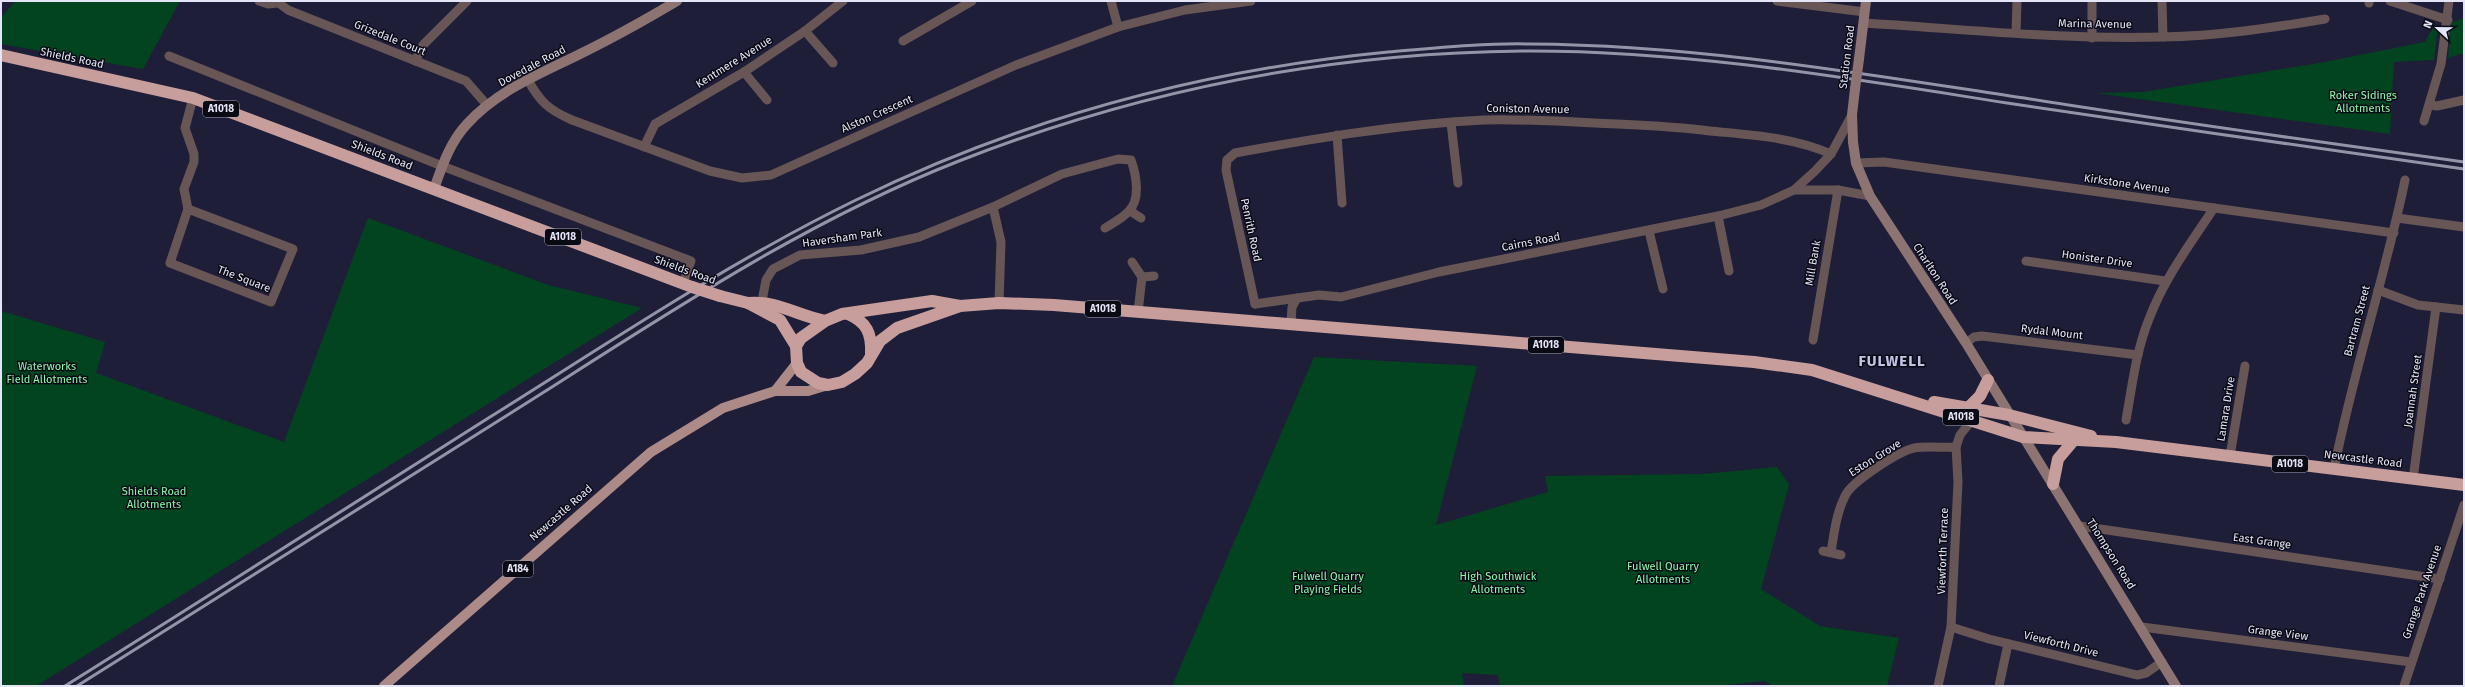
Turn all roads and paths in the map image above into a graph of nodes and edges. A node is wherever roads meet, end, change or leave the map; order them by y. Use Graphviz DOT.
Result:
graph roads {
  1 [pos="259,1"];
  2 [pos="467,1"];
  3 [pos="677,1"];
  4 [pos="843,1"];
  5 [pos="972,1"];
  6 [pos="1111,1"];
  7 [pos="1251,1"];
  8 [pos="1777,1"];
  9 [pos="1866,1"];
  10 [pos="2017,1"];
  11 [pos="2092,1"];
  12 [pos="2162,1"];
  13 [pos="2390,1"];
  14 [pos="2449,1"];
  15 [pos="277,2"];
  16 [pos="1184,6"];
  17 [pos="1864,18"];
  18 [pos="2325,19"];
  19 [pos="2448,20"];
  20 [pos="1118,27"];
  21 [pos="805,30"];
  22 [pos="2016,33"];
  23 [pos="2163,37"];
  24 [pos="2092,38"];
  25 [pos="903,41"];
  26 [pos="1,55"];
  27 [pos="170,56"];
  28 [pos="415,61"];
  29 [pos="833,63"];
  30 [pos="744,72"];
  31 [pos="528,80"];
  32 [pos="193,98"];
  33 [pos="767,100"];
  34 [pos="2464,100"];
  35 [pos="487,105"];
  36 [pos="2430,106"];
  37 [pos="1852,115"];
  38 [pos="2424,121"];
  39 [pos="1451,123"];
  40 [pos="1337,135"];
  41 [pos="644,147"];
  42 [pos="1831,154"];
  43 [pos="1227,160"];
  44 [pos="1856,163"];
  45 [pos="442,166"];
  46 [pos="2405,180"];
  47 [pos="1458,183"];
  48 [pos="434,189"];
  49 [pos="1794,190"];
  50 [pos="1838,190"];
  51 [pos="1870,196"];
  52 [pos="1342,203"];
  53 [pos="994,207"];
  54 [pos="2214,208"];
  55 [pos="188,209"];
  56 [pos="1130,211"];
  57 [pos="1718,216"];
  58 [pos="1140,218"];
  59 [pos="2397,218"];
  60 [pos="2464,227"];
  61 [pos="1105,228"];
  62 [pos="1649,231"];
  63 [pos="2394,233"];
  64 [pos="2026,261"];
  65 [pos="1132,262"];
  66 [pos="1729,271"];
  67 [pos="1154,276"];
  68 [pos="1142,277"];
  69 [pos="2166,281"];
  70 [pos="688,285"];
  71 [pos="1663,289"];
  72 [pos="2378,290"];
  73 [pos="1298,298"];
  74 [pos="762,302"];
  75 [pos="999,302"];
  76 [pos="748,303"];
  77 [pos="1255,304"];
  78 [pos="960,306"];
  79 [pos="2436,307"];
  80 [pos="2464,310"];
  81 [pos="1138,312"];
  82 [pos="848,314"];
  83 [pos="825,320"];
  84 [pos="1247,321"];
  85 [pos="1291,323"];
  86 [pos="1812,340"];
  87 [pos="1966,343"];
  88 [pos="796,346"];
  89 [pos="871,354"];
  90 [pos="2138,355"];
  91 [pos="797,363"];
  92 [pos="2245,366"];
  93 [pos="1988,380"];
  94 [pos="828,385"];
  95 [pos="775,391"];
  96 [pos="1899,396"];
  97 [pos="1968,408"];
  98 [pos="2010,415"];
  99 [pos="1972,420"];
  100 [pos="2126,420"];
  101 [pos="2023,437"];
  102 [pos="2074,440"];
  103 [pos="2116,442"];
  104 [pos="1956,448"];
  105 [pos="2230,456"];
  106 [pos="2334,469"];
  107 [pos="2413,479"];
  108 [pos="2053,484"];
  109 [pos="2464,485"];
  110 [pos="2464,505"];
  111 [pos="2080,526"];
  112 [pos="1841,555"];
  113 [pos="2440,579"];
  114 [pos="1952,627"];
  115 [pos="2142,627"];
  116 [pos="2008,644"];
  117 [pos="2162,662"];
  118 [pos="2411,662"];
  119 [pos="384,686"];
  120 [pos="1938,686"];
  121 [pos="1999,686"];
  122 [pos="2176,686"];
  123 [pos="2404,686"];
  1 -- 15 [label="street"];
  2 -- 28 [label="street"];
  3 -- 31 [label="main road, Dovedale Road"];
  4 -- 21 [label="street, Kentmere Avenue"];
  5 -- 25 [label="street"];
  6 -- 20 [label="street"];
  7 -- 16 [label="street, Alston Crescent"];
  8 -- 17 [label="street"];
  9 -- 17 [label="main road, Station Road"];
  10 -- 22 [label="street"];
  11 -- 24 [label="street"];
  12 -- 23 [label="street"];
  13 -- 19 [label="street"];
  14 -- 19 [label="street"];
  15 -- 28 [label="street, Grizedale Court"];
  16 -- 20 [label="street, Alston Crescent"];
  17 -- 22 [label="street, Marina Avenue"];
  17 -- 37 [label="main road, Station Road, bridge"];
  18 -- 23 [label="street, Marina Avenue"];
  19 -- 36 [label="street"];
  20 -- 41 [label="street, Alston Crescent"];
  21 -- 29 [label="street"];
  21 -- 30 [label="street, Kentmere Avenue"];
  22 -- 24 [label="street, Marina Avenue"];
  23 -- 24 [label="street, Marina Avenue"];
  26 -- 32 [label="highway, Shields Road / A1018"];
  27 -- 45 [label="street, Shields Road"];
  28 -- 35 [label="street, Grizedale Court"];
  30 -- 33 [label="street"];
  30 -- 41 [label="street, Kentmere Avenue"];
  31 -- 35 [label="main road, Dovedale Road"];
  31 -- 41 [label="street, Alston Crescent"];
  32 -- 48 [label="highway, Shields Road / A1018"];
  32 -- 55 [label="street, The Square"];
  34 -- 36 [label="street"];
  35 -- 45 [label="main road, Dovedale Road"];
  36 -- 38 [label="street"];
  37 -- 42 [label="street, Cairns Road"];
  37 -- 44 [label="main road, Charlton Road"];
  39 -- 40 [label="street, Coniston Avenue"];
  39 -- 42 [label="street, Coniston Avenue"];
  39 -- 47 [label="street"];
  40 -- 43 [label="street, Coniston Avenue"];
  40 -- 52 [label="street"];
  42 -- 49 [label="street, Cairns Road"];
  43 -- 77 [label="street, Penrith Road"];
  44 -- 51 [label="main road, Charlton Road"];
  44 -- 54 [label="street, Kirkstone Avenue"];
  45 -- 48 [label="main road, Dovedale Road"];
  45 -- 70 [label="street, Shields Road"];
  46 -- 59 [label="street, Bartram Street"];
  48 -- 70 [label="highway, Shields Road / A1018"];
  49 -- 50 [label="street, Cairns Road"];
  49 -- 57 [label="street, Cairns Road"];
  50 -- 51 [label="street, Cairns Road"];
  50 -- 86 [label="street, Mill Bank"];
  51 -- 87 [label="main road, Charlton Road"];
  53 -- 56 [label="street, Haversham Park"];
  53 -- 74 [label="street, Haversham Park"];
  53 -- 75 [label="street"];
  54 -- 63 [label="street, Kirkstone Avenue"];
  54 -- 69 [label="street"];
  55 -- 55 [label="street, The Square"];
  56 -- 58 [label="street"];
  56 -- 61 [label="street"];
  57 -- 62 [label="street, Cairns Road"];
  57 -- 66 [label="street"];
  59 -- 60 [label="street"];
  59 -- 63 [label="street, Bartram Street"];
  62 -- 71 [label="street"];
  62 -- 73 [label="street, Cairns Road"];
  63 -- 72 [label="street, Bartram Street"];
  64 -- 69 [label="street, Honister Drive"];
  65 -- 68 [label="street"];
  67 -- 68 [label="street"];
  68 -- 81 [label="street"];
  69 -- 90 [label="street"];
  70 -- 76 [label="highway, Shields Road / A1018, bridge"];
  72 -- 79 [label="street"];
  72 -- 106 [label="street, Bartram Street"];
  73 -- 77 [label="street, Cairns Road"];
  73 -- 85 [label="street"];
  74 -- 76 [label="highway, A1018"];
  74 -- 83 [label="highway, A1018"];
  75 -- 78 [label="highway, A1018"];
  75 -- 81 [label="highway, A1018"];
  76 -- 88 [label="highway, A1018"];
  77 -- 84 [label="street"];
  78 -- 82 [label="highway, A1018"];
  78 -- 89 [label="highway, A1018"];
  79 -- 80 [label="street"];
  79 -- 107 [label="street, Joannah Street"];
  81 -- 84 [label="highway, A1018"];
  82 -- 83 [label="highway"];
  82 -- 89 [label="highway"];
  83 -- 88 [label="highway"];
  84 -- 85 [label="highway, A1018"];
  85 -- 96 [label="highway, A1018"];
  87 -- 90 [label="street, Rydal Mount"];
  87 -- 93 [label="main road, Charlton Road"];
  88 -- 91 [label="highway"];
  89 -- 94 [label="highway"];
  90 -- 100 [label="street"];
  91 -- 94 [label="highway"];
  91 -- 95 [label="main road"];
  92 -- 105 [label="street, Lamara Drive"];
  93 -- 97 [label="highway"];
  93 -- 98 [label="main road, Charlton Road"];
  94 -- 95 [label="main road, A184"];
  95 -- 119 [label="main road, Newcastle Road / A184"];
  96 -- 97 [label="highway, A1018"];
  96 -- 99 [label="highway, A1018"];
  97 -- 98 [label="highway, A1018"];
  98 -- 101 [label="main road, Charlton Road"];
  98 -- 103 [label="highway, Newcastle Road / A1018"];
  99 -- 101 [label="highway, A1018"];
  99 -- 104 [label="street, Viewforth Terrace"];
  101 -- 102 [label="highway, Newcastle Road / A1018"];
  101 -- 108 [label="main road, Thompson Road"];
  102 -- 103 [label="highway, Newcastle Road / A1018"];
  102 -- 108 [label="highway"];
  103 -- 105 [label="highway, Newcastle Road / A1018"];
  104 -- 112 [label="street, Eston Grove"];
  104 -- 114 [label="street, Viewforth Terrace"];
  105 -- 106 [label="highway, Newcastle Road / A1018"];
  106 -- 107 [label="highway, Newcastle Road / A1018"];
  107 -- 109 [label="highway, Newcastle Road / A1018"];
  108 -- 111 [label="main road, Thompson Road"];
  110 -- 113 [label="street, Grange Park Avenue"];
  111 -- 113 [label="street, East Grange"];
  111 -- 115 [label="main road, Thompson Road"];
  113 -- 118 [label="street, Grange Park Avenue"];
  114 -- 116 [label="street, Viewforth Drive"];
  114 -- 120 [label="street, Viewforth Terrace"];
  115 -- 117 [label="main road, Thompson Road"];
  115 -- 118 [label="street, Grange View"];
  116 -- 117 [label="street, Viewforth Drive"];
  116 -- 121 [label="street"];
  117 -- 122 [label="main road, Thompson Road"];
  118 -- 123 [label="street, Grange Park Avenue"];
}
